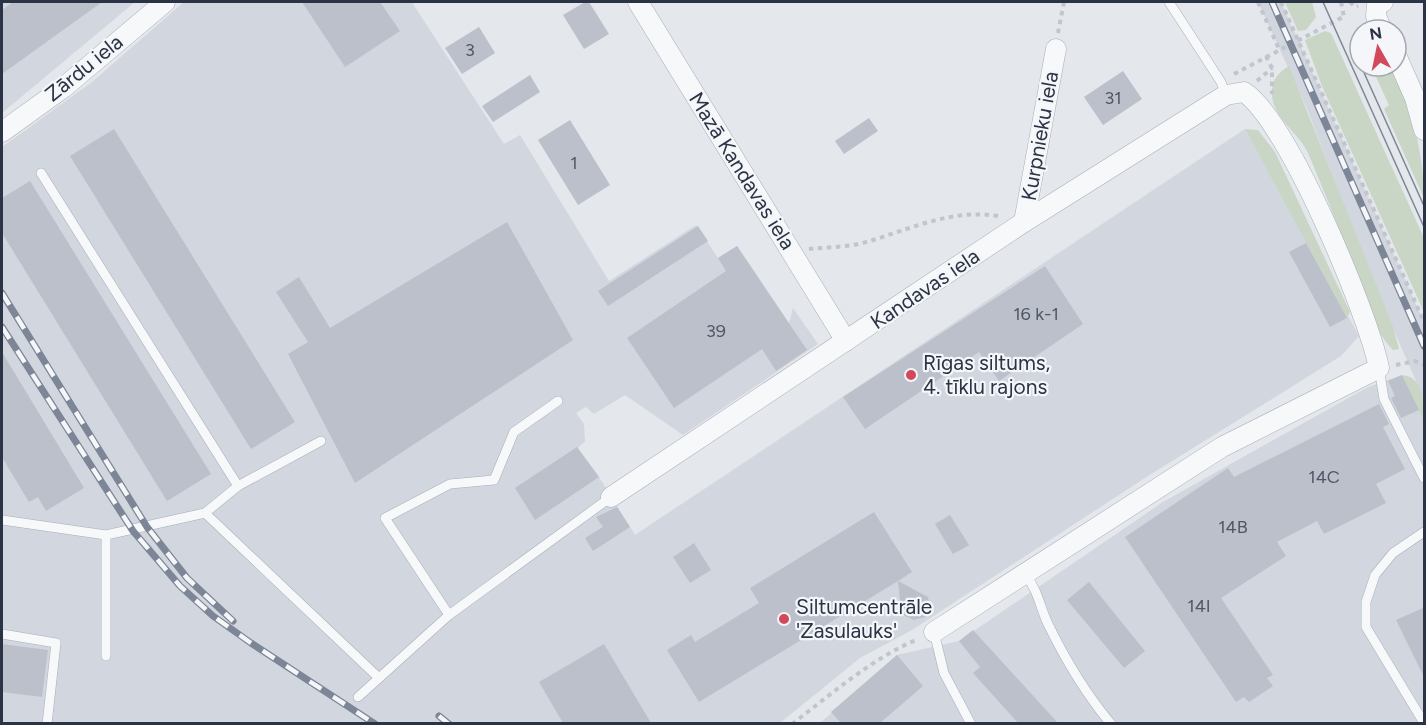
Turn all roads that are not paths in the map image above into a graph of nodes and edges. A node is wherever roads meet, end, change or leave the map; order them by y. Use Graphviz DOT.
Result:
graph roads {
  1 [pos="165,2"];
  2 [pos="638,2"];
  3 [pos="1169,2"];
  4 [pos="1380,3"];
  5 [pos="1377,18"];
  6 [pos="1056,49"];
  7 [pos="1406,78"];
  8 [pos="1235,93"];
  9 [pos="1425,130"];
  10 [pos="2,132"];
  11 [pos="41,173"];
  12 [pos="1015,220"];
  13 [pos="846,341"];
  14 [pos="1379,368"];
  15 [pos="558,401"];
  16 [pos="321,441"];
  17 [pos="1425,478"];
  18 [pos="238,486"];
  19 [pos="611,497"];
  20 [pos="205,513"];
  21 [pos="2,520"];
  22 [pos="1425,532"];
  23 [pos="106,535"];
  24 [pos="1025,574"];
  25 [pos="448,615"];
  26 [pos="934,632"];
  27 [pos="2,634"];
  28 [pos="106,656"];
  29 [pos="379,678"];
  30 [pos="358,697"];
  31 [pos="47,723"];
  32 [pos="970,723"];
  33 [pos="1111,723"];
  34 [pos="1425,723"];
  1 -- 10 [label="street, Zārdu iela"];
  2 -- 13 [label="street, Mazā Kandavas iela"];
  3 -- 8 [label="lane"];
  4 -- 5 [label="street"];
  6 -- 12 [label="street, Kurpnieku iela"];
  7 -- 9 [label="street"];
  8 -- 12 [label="street, Kandavas iela"];
  8 -- 14 [label="street"];
  11 -- 18 [label="lane"];
  12 -- 13 [label="street, Kandavas iela"];
  13 -- 19 [label="street, Kandavas iela"];
  14 -- 17 [label="lane"];
  14 -- 24 [label="street"];
  15 -- 25 [label="lane"];
  16 -- 18 [label="lane"];
  18 -- 20 [label="lane"];
  19 -- 25 [label="lane"];
  20 -- 23 [label="lane"];
  20 -- 29 [label="lane"];
  21 -- 23 [label="lane"];
  22 -- 34 [label="lane"];
  23 -- 28 [label="lane"];
  24 -- 26 [label="street"];
  24 -- 33 [label="lane"];
  25 -- 29 [label="lane"];
  26 -- 32 [label="lane"];
  27 -- 31 [label="lane"];
  29 -- 30 [label="lane"];
}
